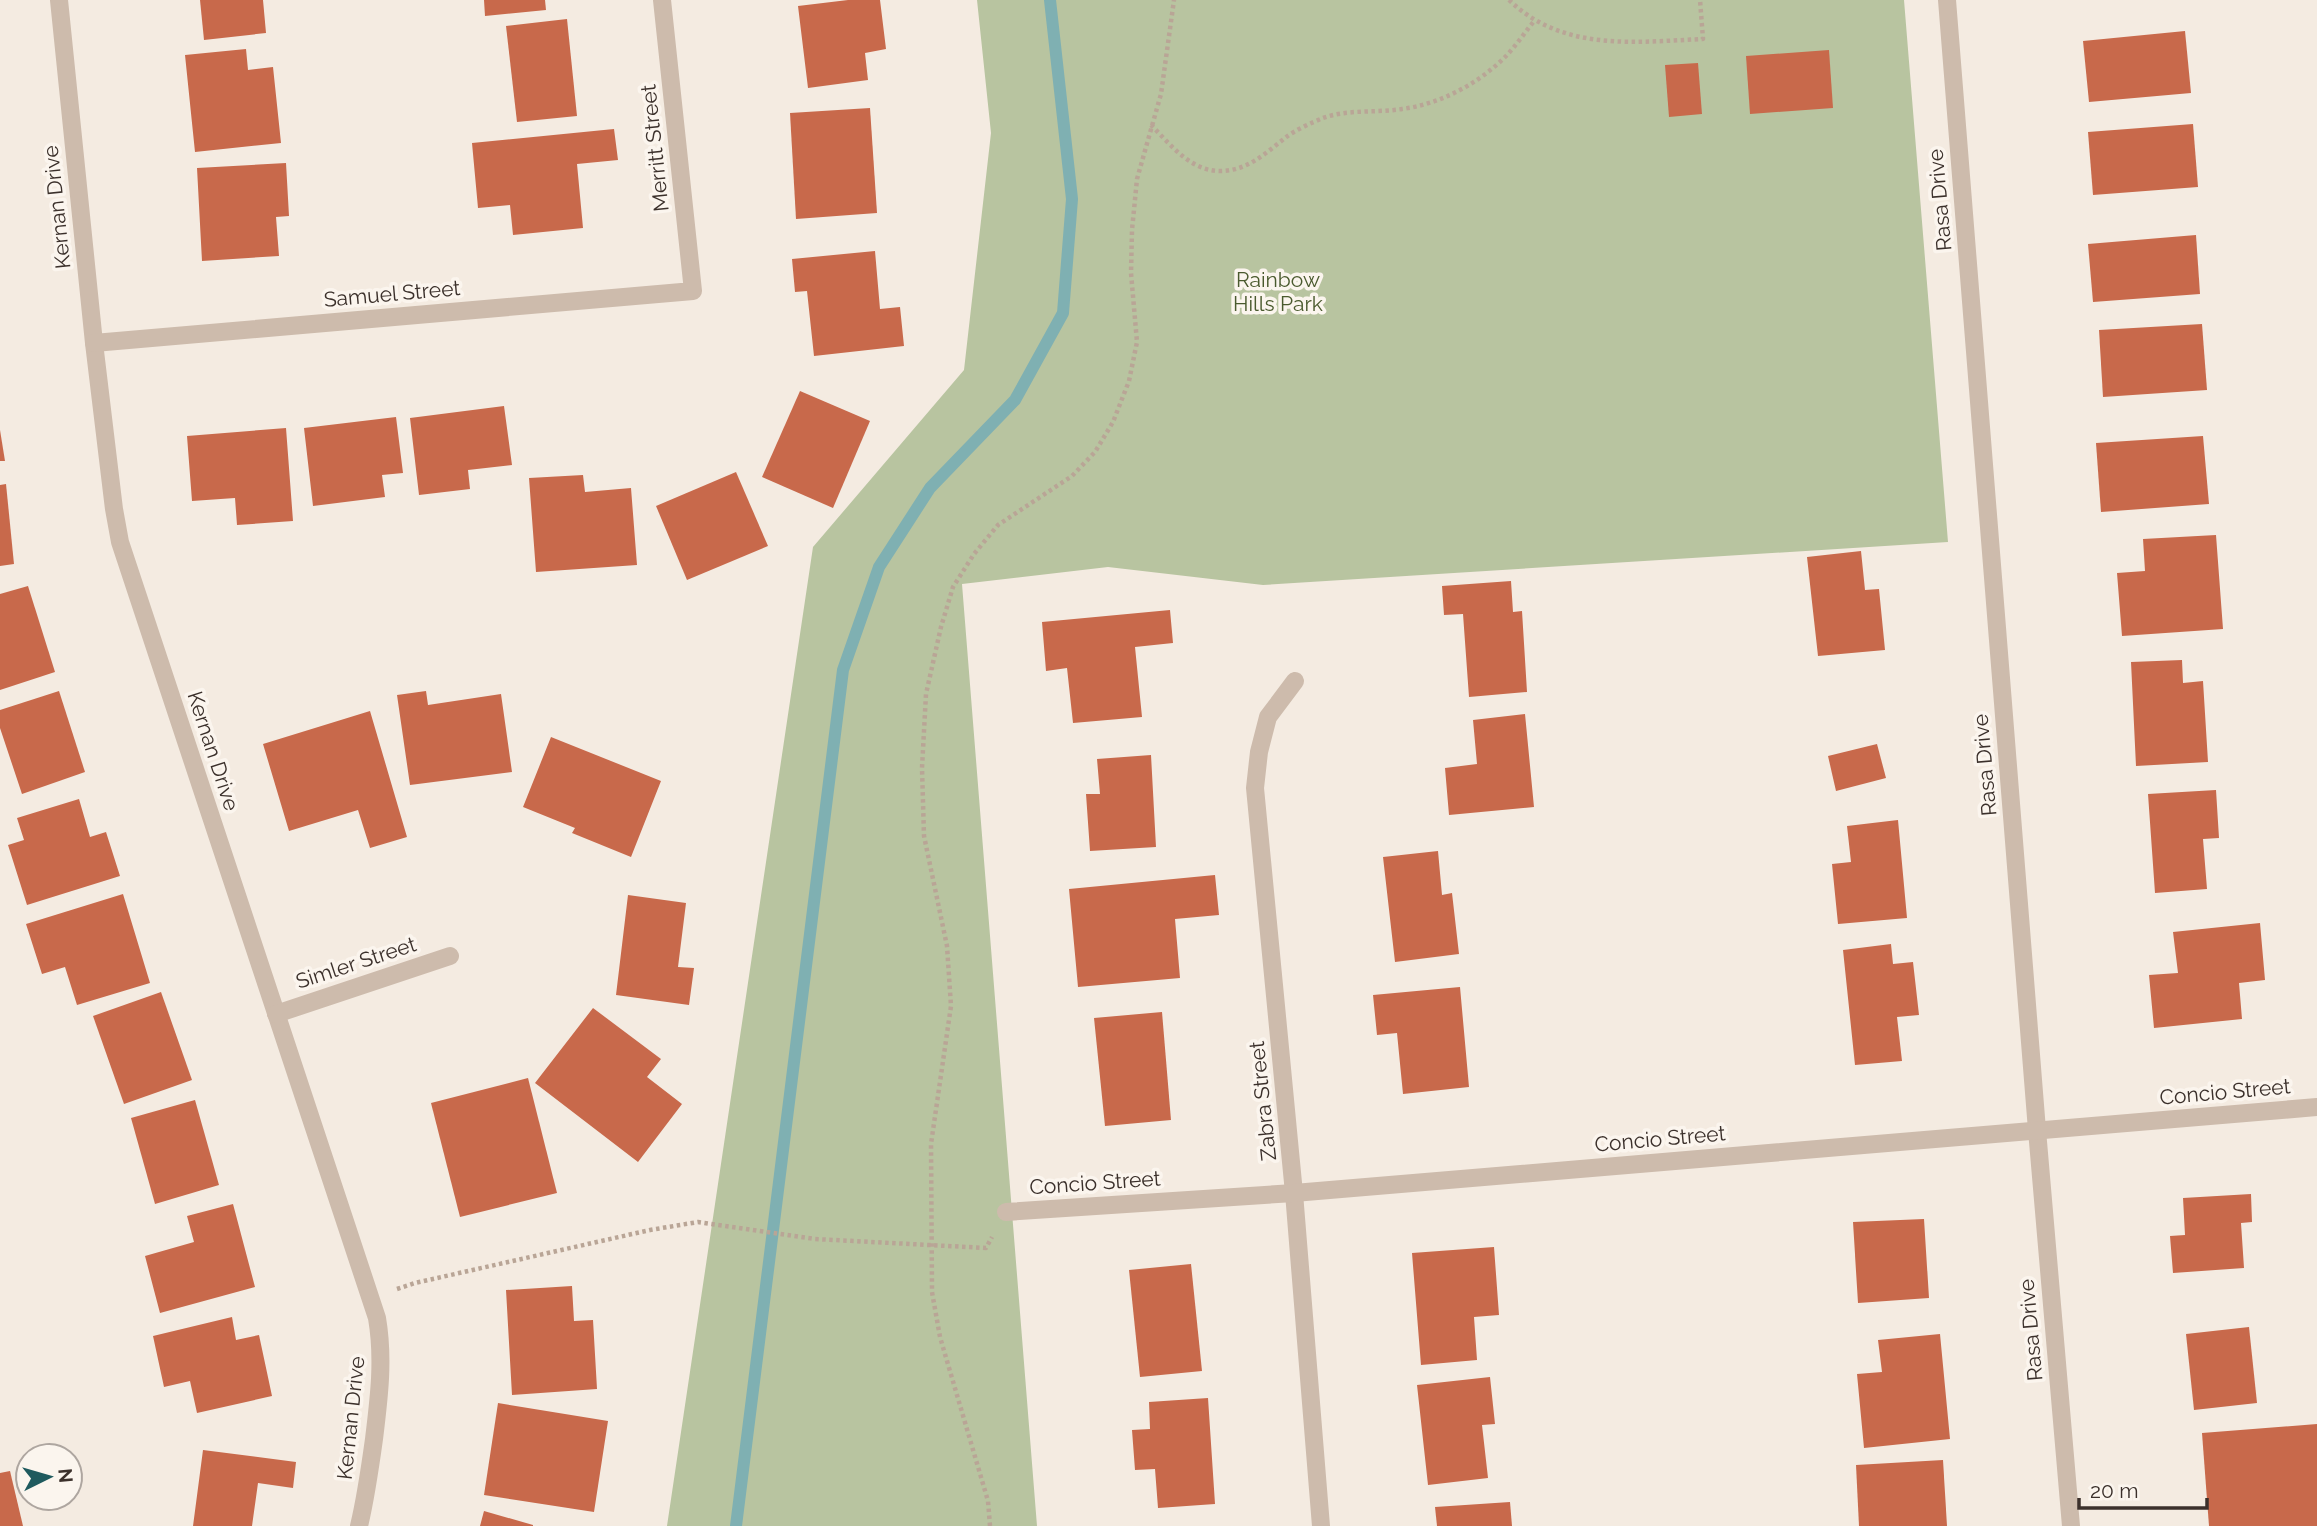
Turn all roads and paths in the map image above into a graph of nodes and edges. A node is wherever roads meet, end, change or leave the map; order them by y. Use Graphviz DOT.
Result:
graph roads {
  1 [pos="59,0"];
  2 [pos="662,0"];
  3 [pos="1174,0"];
  4 [pos="1509,0"];
  5 [pos="1700,0"];
  6 [pos="1947,0"];
  7 [pos="1535,20"];
  8 [pos="1151,125"];
  9 [pos="693,291"];
  10 [pos="94,343"];
  11 [pos="1295,681"];
  12 [pos="450,956"];
  13 [pos="276,1014"];
  14 [pos="2317,1107"];
  15 [pos="2037,1130"];
  16 [pos="1294,1193"];
  17 [pos="1006,1212"];
  18 [pos="932,1245"];
  19 [pos="370,1298"];
  20 [pos="359,1526"];
  21 [pos="990,1526"];
  22 [pos="1321,1526"];
  23 [pos="2071,1526"];
  1 -- 10 [label="street, Kernan Drive"];
  2 -- 9 [label="street, Merritt Street"];
  3 -- 8 [label="path"];
  4 -- 7 [label="path"];
  5 -- 7 [label="path"];
  6 -- 15 [label="street, Rasa Drive"];
  7 -- 8 [label="path"];
  8 -- 18 [label="path"];
  9 -- 10 [label="street, Samuel Street"];
  10 -- 13 [label="street, Kernan Drive"];
  11 -- 16 [label="street, Zabra Street"];
  12 -- 13 [label="street, Simler Street"];
  13 -- 19 [label="street, Kernan Drive"];
  14 -- 15 [label="street, Concio Street"];
  15 -- 16 [label="street, Concio Street"];
  15 -- 23 [label="street, Rasa Drive"];
  16 -- 17 [label="street, Concio Street"];
  16 -- 22 [label="street, Zabra Street"];
  17 -- 18 [label="path"];
  18 -- 19 [label="path"];
  18 -- 21 [label="path"];
  19 -- 20 [label="street, Kernan Drive"];
}
